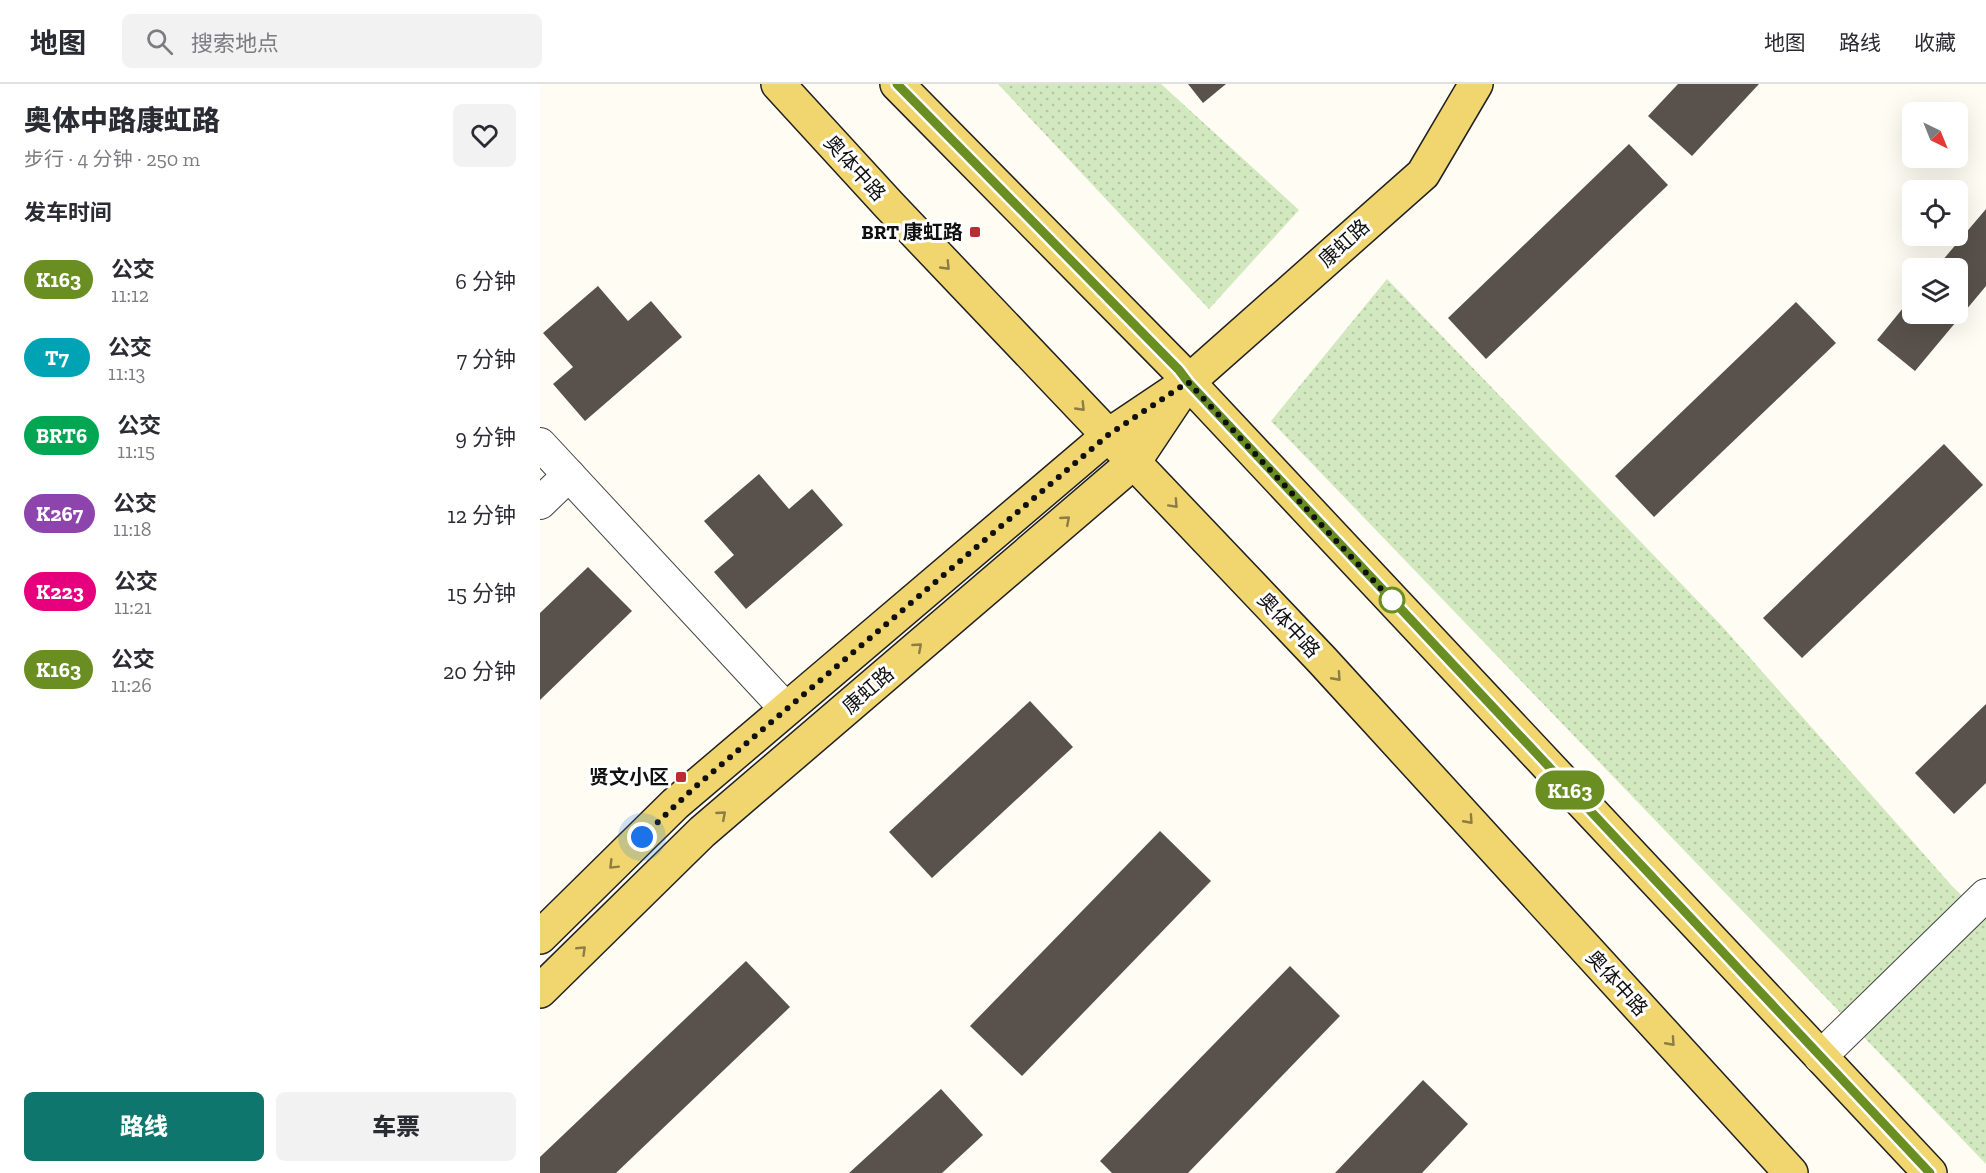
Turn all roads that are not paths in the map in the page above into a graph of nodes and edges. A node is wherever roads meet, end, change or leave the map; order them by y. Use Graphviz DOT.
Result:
graph roads {
  1 [pos="778,84"];
  2 [pos="897,84"];
  3 [pos="1476,84"];
  4 [pos="1188,382"];
  5 [pos="1108,435"];
  6 [pos="540,444"];
  7 [pos="1134,462"];
  8 [pos="569,475"];
  9 [pos="540,503"];
  10 [pos="786,709"];
  11 [pos="1986,895"];
  12 [pos="540,937"];
  13 [pos="540,991"];
  14 [pos="1820,1058"];
  15 [pos="1791,1173"];
  16 [pos="1930,1173"];
  1 -- 5 [label="main road, 奥体中路, one-way"];
  2 -- 4 [label="main road"];
  3 -- 4 [label="main road, 康虹路"];
  4 -- 5 [label="main road, 康虹路"];
  4 -- 7 [label="main road, 康虹路"];
  4 -- 14 [label="main road"];
  5 -- 7 [label="main road, 奥体中路"];
  5 -- 10 [label="main road, 康虹路"];
  6 -- 8 [label="street"];
  13 -- 7 [label="main road, 康虹路, one-way"];
  7 -- 15 [label="main road, 奥体中路, one-way"];
  8 -- 9 [label="street"];
  8 -- 10 [label="street"];
  10 -- 12 [label="main road, 康虹路, one-way"];
  11 -- 14 [label="street"];
  14 -- 16 [label="main road"];
}
